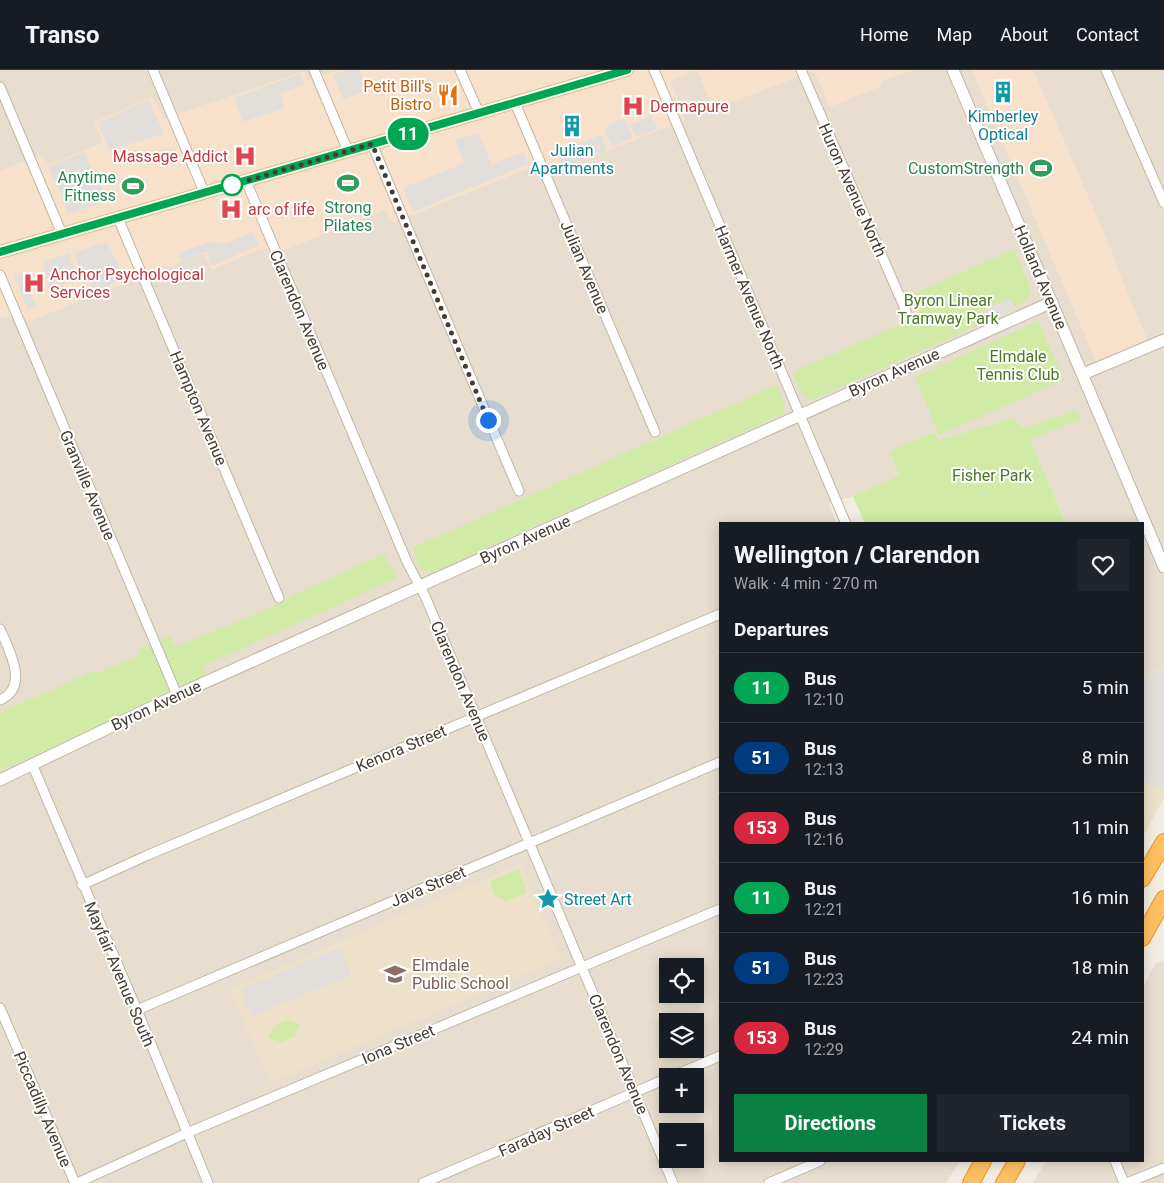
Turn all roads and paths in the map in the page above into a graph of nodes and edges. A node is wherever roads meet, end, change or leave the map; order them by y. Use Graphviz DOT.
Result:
graph roads {
  1 [pos="153,70"];
  2 [pos="314,70"];
  3 [pos="460,70"];
  4 [pos="654,70"];
  5 [pos="801,70"];
  6 [pos="953,70"];
  7 [pos="1106,70"];
  8 [pos="619,71"];
  9 [pos="0,87"];
  10 [pos="516,103"];
  11 [pos="479,113"];
  12 [pos="372,144"];
  13 [pos="348,151"];
  14 [pos="246,181"];
  15 [pos="204,192"];
  16 [pos="1164,203"];
  17 [pos="118,218"];
  18 [pos="62,234"];
  19 [pos="0,252"];
  20 [pos="0,275"];
  21 [pos="1052,302"];
  22 [pos="906,311"];
  23 [pos="1164,340"];
  24 [pos="1083,374"];
  25 [pos="800,415"];
  26 [pos="655,432"];
  27 [pos="519,491"];
  28 [pos="845,522"];
  29 [pos="1164,567"];
  30 [pos="420,586"];
  31 [pos="280,598"];
  32 [pos="719,614"];
  33 [pos="0,629"];
  34 [pos="177,695"];
  35 [pos="0,700"];
  36 [pos="476,716"];
  37 [pos="719,762"];
  38 [pos="32,764"];
  39 [pos="0,780"];
  40 [pos="529,843"];
  41 [pos="1162,845"];
  42 [pos="1144,876"];
  43 [pos="82,884"];
  44 [pos="1164,900"];
  45 [pos="719,908"];
  46 [pos="1144,935"];
  47 [pos="582,966"];
  48 [pos="0,1008"];
  49 [pos="137,1010"];
  50 [pos="719,1056"];
  51 [pos="692,1068"];
  52 [pos="659,1082"];
  53 [pos="635,1092"];
  54 [pos="187,1133"];
  55 [pos="818,1162"];
  56 [pos="982,1162"];
  57 [pos="1015,1162"];
  58 [pos="1115,1162"];
  59 [pos="1164,1168"];
  60 [pos="76,1183"];
  61 [pos="208,1183"];
  62 [pos="423,1183"];
  63 [pos="673,1183"];
  64 [pos="769,1183"];
  65 [pos="971,1183"];
  66 [pos="1004,1183"];
  67 [pos="1125,1183"];
  1 -- 15 [label="street"];
  2 -- 13 [label="street"];
  3 -- 11 [label="street"];
  4 -- 25 [label="street, Harmer Avenue North"];
  5 -- 22 [label="street, Huron Avenue North"];
  6 -- 21 [label="street, Holland Avenue"];
  7 -- 16 [label="street"];
  8 -- 10 [label="main road"];
  9 -- 18 [label="street"];
  10 -- 11 [label="main road"];
  10 -- 26 [label="street, Julian Avenue"];
  11 -- 12 [label="main road"];
  12 -- 13 [label="main road"];
  12 -- 27 [label="street"];
  13 -- 14 [label="main road"];
  14 -- 15 [label="main road"];
  14 -- 30 [label="street, Clarendon Avenue"];
  15 -- 17 [label="main road"];
  17 -- 18 [label="main road"];
  17 -- 31 [label="street, Hampton Avenue"];
  18 -- 19 [label="main road"];
  20 -- 34 [label="street, Granville Avenue"];
  21 -- 24 [label="street, Holland Avenue"];
  21 -- 25 [label="street, Byron Avenue"];
  23 -- 24 [label="street"];
  24 -- 29 [label="street, Holland Avenue"];
  25 -- 28 [label="street, Harmer Avenue North"];
  25 -- 30 [label="street, Byron Avenue"];
  30 -- 34 [label="street, Byron Avenue"];
  30 -- 36 [label="street, Clarendon Avenue"];
  32 -- 36 [label="street, Kenora Street"];
  33 -- 35 [label="street"];
  34 -- 38 [label="street, Byron Avenue"];
  36 -- 40 [label="street, Clarendon Avenue"];
  36 -- 43 [label="street, Kenora Street"];
  37 -- 40 [label="street, Java Street"];
  38 -- 39 [label="street, Byron Avenue"];
  38 -- 43 [label="street, Mayfair Avenue South"];
  40 -- 47 [label="street, Clarendon Avenue"];
  40 -- 49 [label="street, Java Street"];
  41 -- 42 [label="highway"];
  43 -- 49 [label="street, Mayfair Avenue South"];
  44 -- 46 [label="highway"];
  45 -- 47 [label="street, Iona Street"];
  47 -- 53 [label="street, Clarendon Avenue"];
  47 -- 54 [label="street, Iona Street"];
  48 -- 60 [label="street, Piccadilly Avenue"];
  49 -- 54 [label="street, Mayfair Avenue South"];
  50 -- 51 [label="street"];
  52 -- 53 [label="street, Faraday Street"];
  53 -- 62 [label="street, Faraday Street"];
  53 -- 63 [label="street, Clarendon Avenue"];
  54 -- 60 [label="street, Iona Street"];
  54 -- 61 [label="street, Mayfair Avenue South"];
  55 -- 64 [label="street"];
  56 -- 65 [label="highway"];
  57 -- 66 [label="highway"];
  58 -- 67 [label="street"];
  59 -- 67 [label="street"];
}
